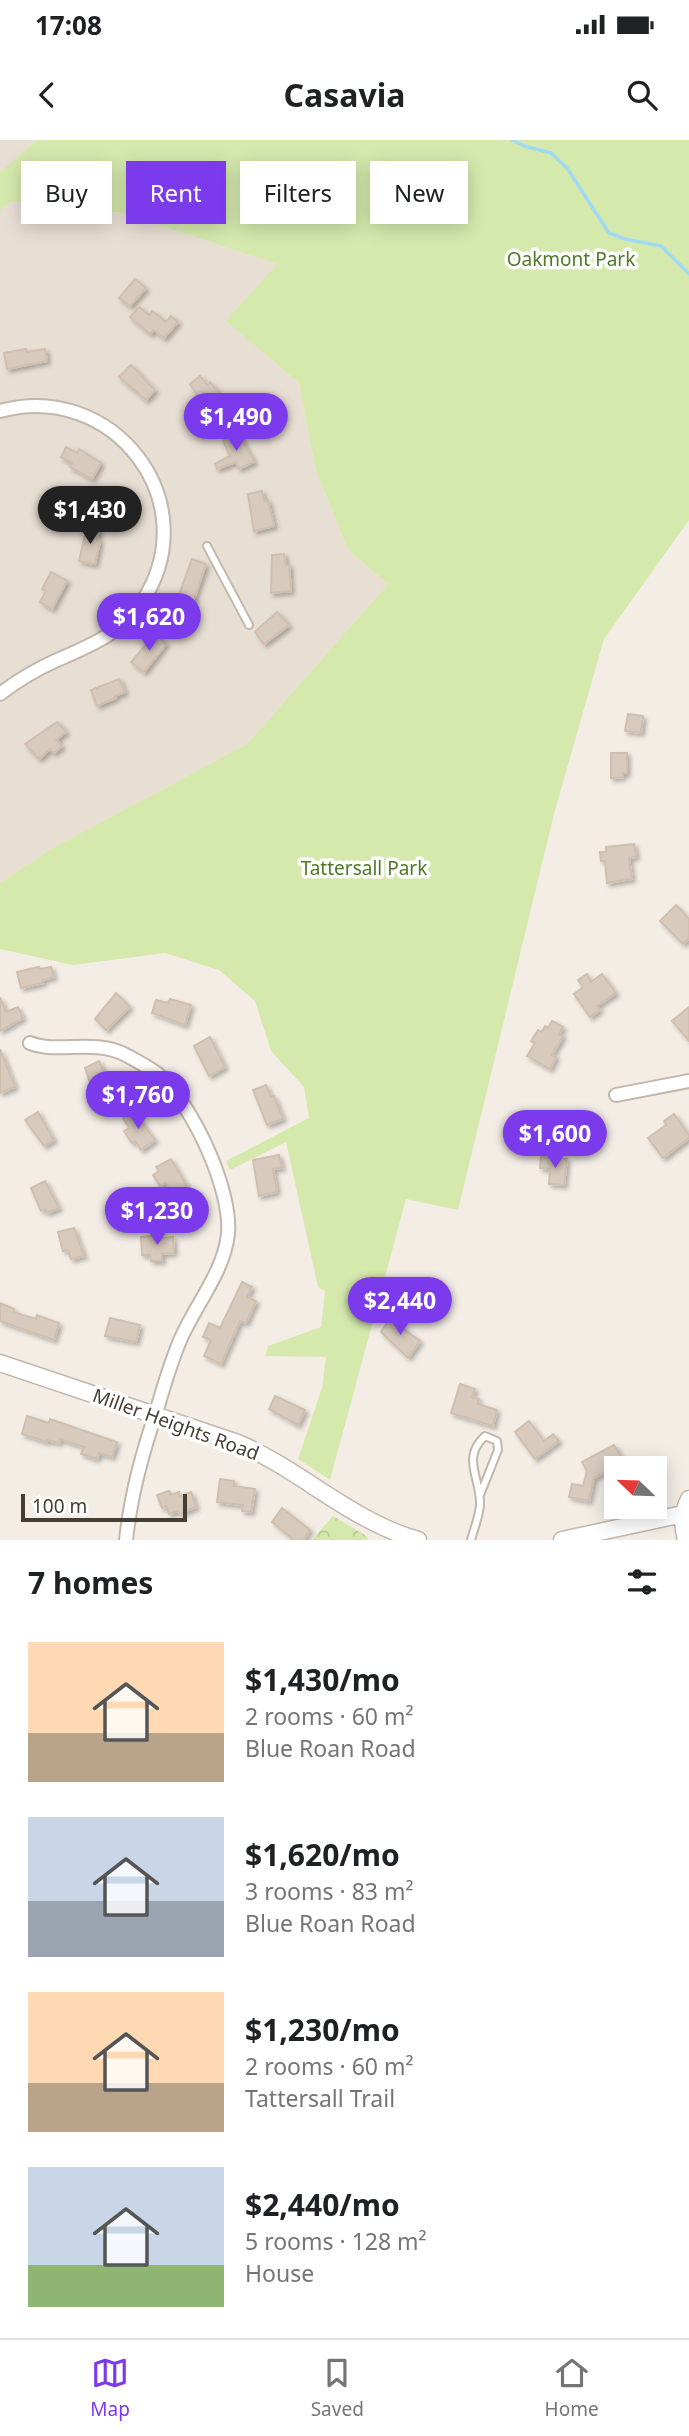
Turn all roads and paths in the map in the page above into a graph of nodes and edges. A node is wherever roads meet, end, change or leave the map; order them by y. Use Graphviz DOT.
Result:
graph roads {
  1 [pos="0,411"];
  2 [pos="207,546"];
  3 [pos="249,625"];
  4 [pos="0,694"];
  5 [pos="30,1043"];
  6 [pos="689,1081"];
  7 [pos="616,1095"];
  8 [pos="0,1363"];
  9 [pos="155,1415"];
  10 [pos="480,1495"];
  11 [pos="686,1506"];
  12 [pos="125,1540"];
  13 [pos="418,1540"];
  14 [pos="471,1540"];
  15 [pos="562,1540"];
  16 [pos="687,1540"];
  1 -- 4 [label="street"];
  2 -- 3 [label="lane"];
  5 -- 9 [label="street"];
  6 -- 7 [label="street"];
  8 -- 9 [label="street, Miller Heights Road"];
  9 -- 12 [label="street"];
  9 -- 13 [label="street, Miller Heights Road"];
  10 -- 10 [label="lane"];
  10 -- 14 [label="lane"];
  11 -- 15 [label="street"];
  11 -- 16 [label="street"];
}
